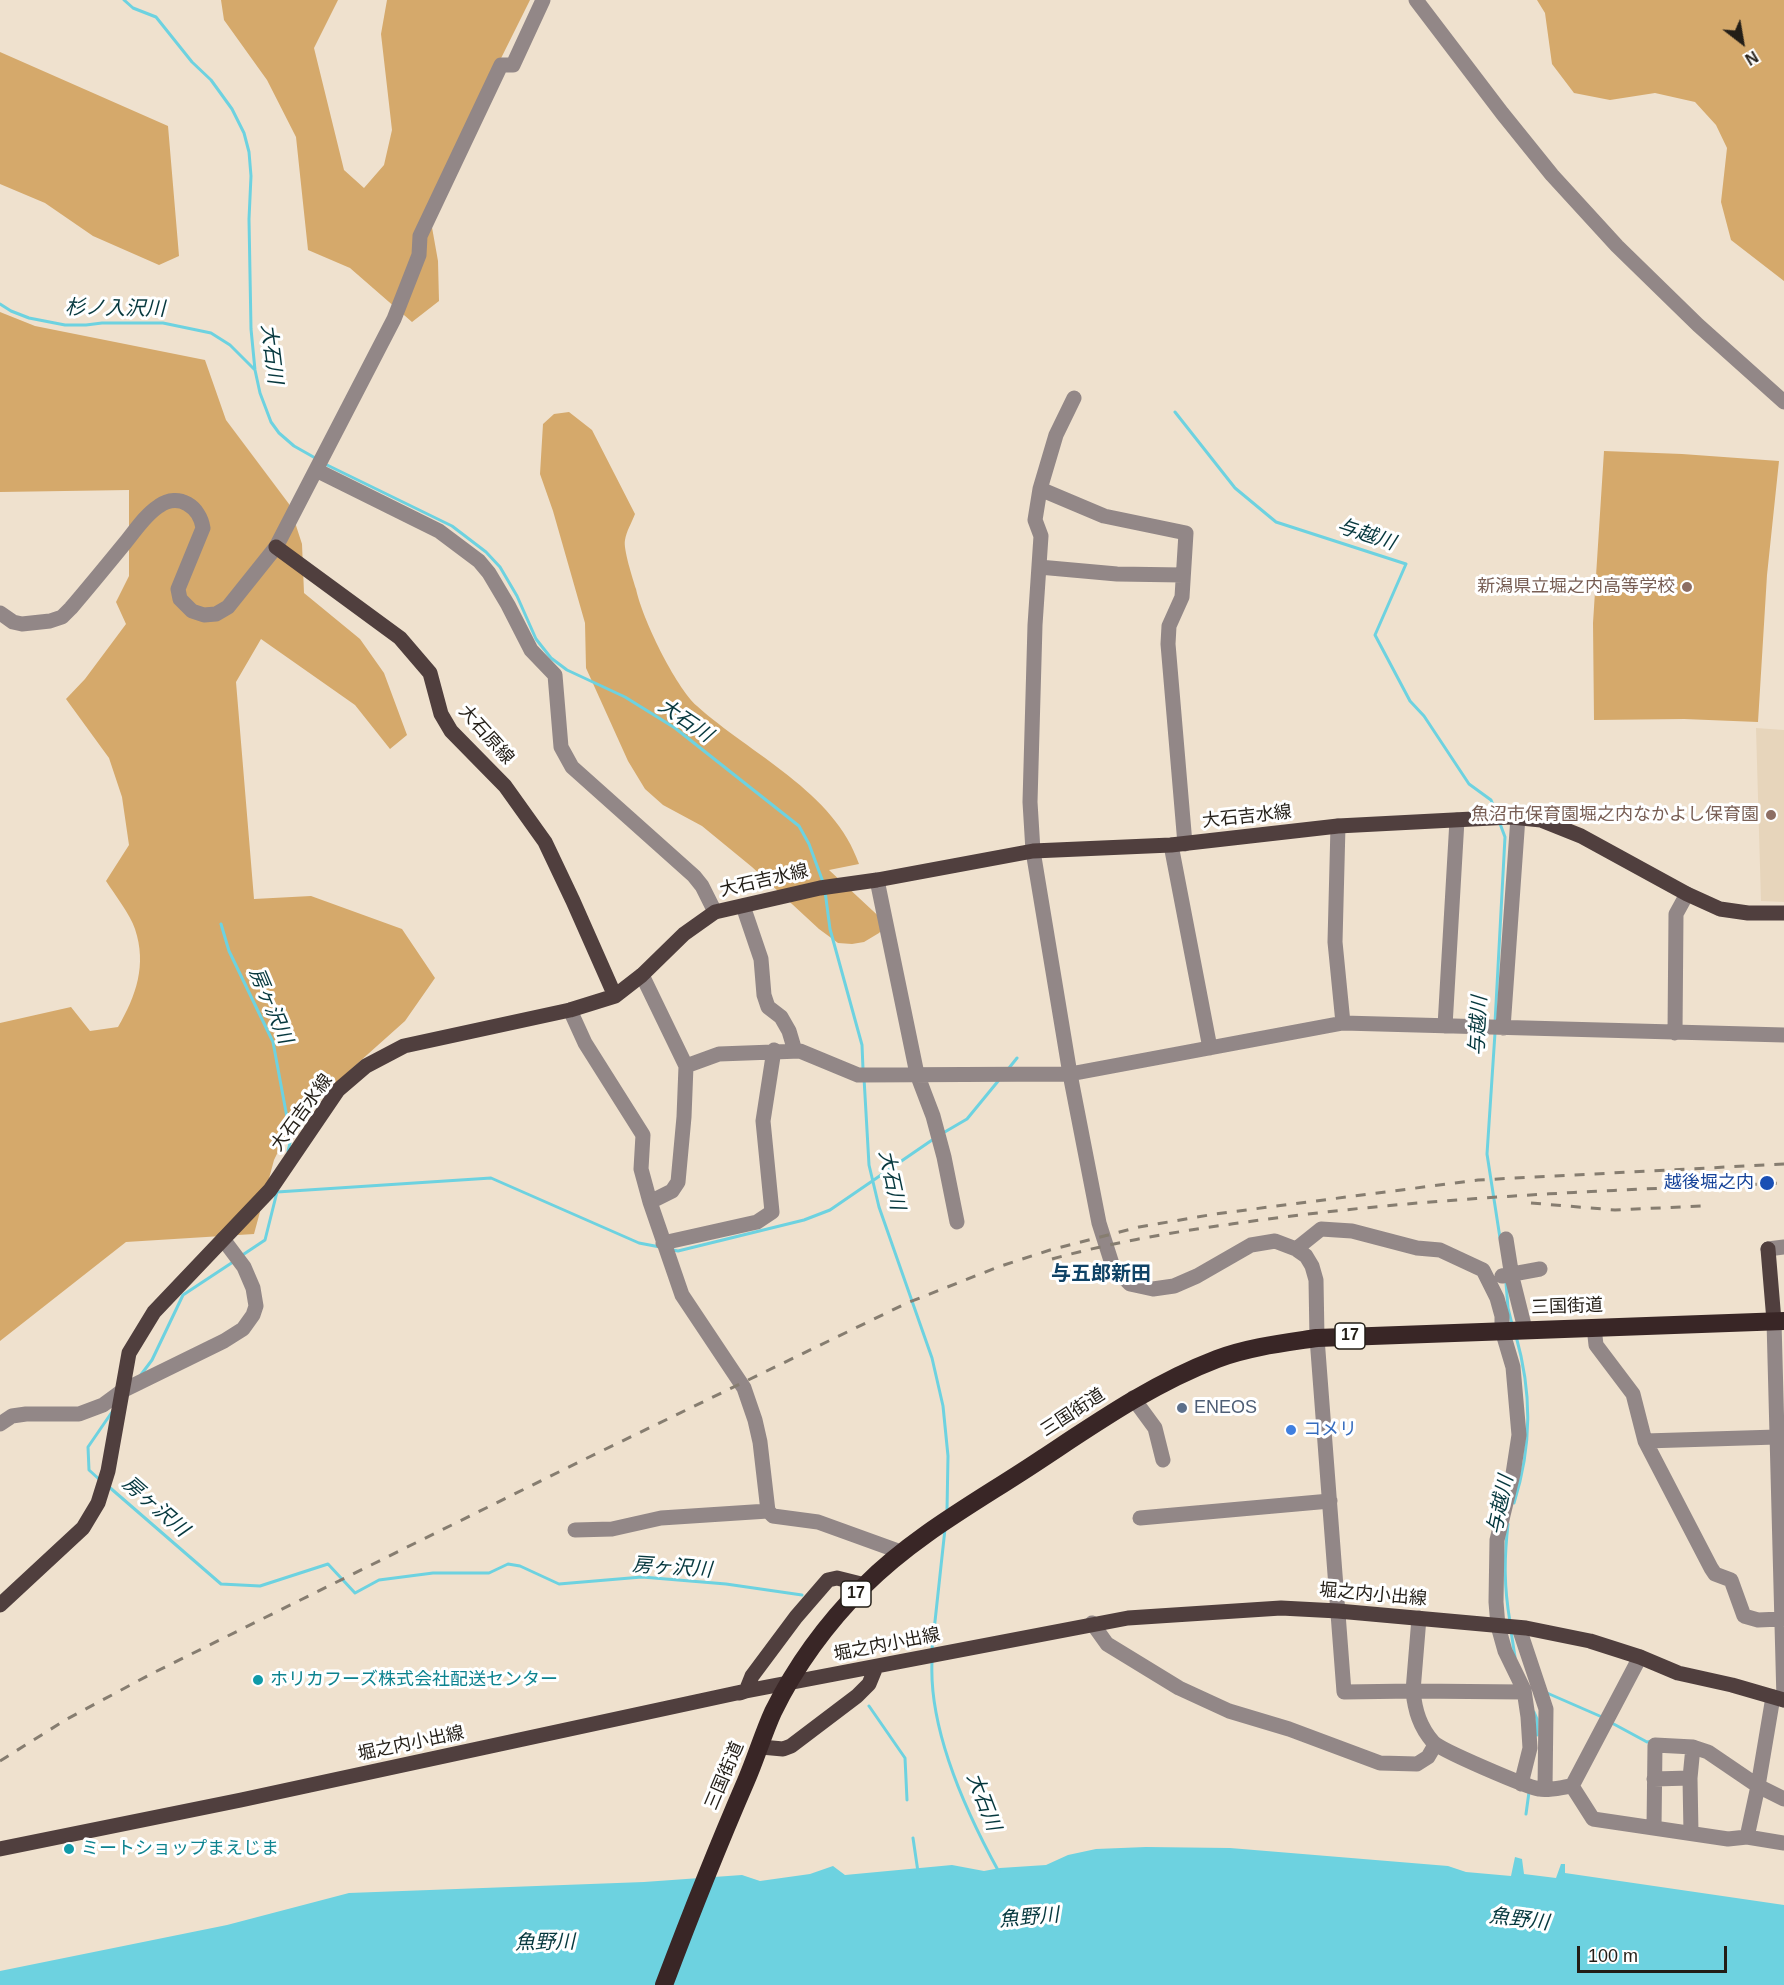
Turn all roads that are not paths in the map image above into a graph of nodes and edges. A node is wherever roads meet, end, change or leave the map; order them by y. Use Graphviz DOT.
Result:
graph roads {
  1 [pos="543,0"];
  2 [pos="1416,0"];
  3 [pos="1074,398"];
  4 [pos="1784,402"];
  5 [pos="320,462"];
  6 [pos="1040,489"];
  7 [pos="276,547"];
  8 [pos="1039,567"];
  9 [pos="1183,575"];
  10 [pos="0,613"];
  11 [pos="1518,817"];
  12 [pos="1457,820"];
  13 [pos="1338,826"];
  14 [pos="1178,844"];
  15 [pos="1034,851"];
  16 [pos="877,880"];
  17 [pos="1687,894"];
  18 [pos="743,906"];
  19 [pos="715,912"];
  20 [pos="1784,913"];
  21 [pos="642,975"];
  22 [pos="615,996"];
  23 [pos="570,1010"];
  24 [pos="1343,1023"];
  25 [pos="1445,1026"];
  26 [pos="1503,1028"];
  27 [pos="1676,1033"];
  28 [pos="1784,1035"];
  29 [pos="1210,1048"];
  30 [pos="774,1050"];
  31 [pos="795,1051"];
  32 [pos="686,1066"];
  33 [pos="917,1074"];
  34 [pos="1070,1074"];
  35 [pos="650,1202"];
  36 [pos="957,1221"];
  37 [pos="223,1239"];
  38 [pos="1506,1239"];
  39 [pos="663,1243"];
  40 [pos="1784,1247"];
  41 [pos="1296,1249"];
  42 [pos="1768,1249"];
  43 [pos="1540,1269"];
  44 [pos="1503,1276"];
  45 [pos="1779,1321"];
  46 [pos="1594,1327"];
  47 [pos="1525,1329"];
  48 [pos="1502,1330"];
  49 [pos="1317,1338"];
  50 [pos="122,1391"];
  51 [pos="1134,1398"];
  52 [pos="0,1424"];
  53 [pos="1777,1437"];
  54 [pos="1645,1441"];
  55 [pos="1163,1460"];
  56 [pos="1330,1501"];
  57 [pos="768,1511"];
  58 [pos="1140,1518"];
  59 [pos="575,1530"];
  60 [pos="902,1552"];
  61 [pos="1782,1555"];
  62 [pos="865,1585"];
  63 [pos="0,1605"];
  64 [pos="1338,1611"];
  65 [pos="1419,1618"];
  66 [pos="1781,1619"];
  67 [pos="1092,1623"];
  68 [pos="1509,1627"];
  69 [pos="1783,1638"];
  70 [pos="1640,1657"];
  71 [pos="876,1667"];
  72 [pos="746,1691"];
  73 [pos="1413,1691"];
  74 [pos="1524,1692"];
  75 [pos="1780,1699"];
  76 [pos="1536,1713"];
  77 [pos="1435,1745"];
  78 [pos="760,1747"];
  79 [pos="1693,1747"];
  80 [pos="1690,1778"];
  81 [pos="1654,1779"];
  82 [pos="1521,1784"];
  83 [pos="1572,1786"];
  84 [pos="1758,1786"];
  85 [pos="1542,1789"];
  86 [pos="1784,1799"];
  87 [pos="1654,1828"];
  88 [pos="1691,1833"];
  89 [pos="1747,1837"];
  90 [pos="1784,1843"];
  91 [pos="0,1849"];
  92 [pos="664,1985"];
  1 -- 5 [label="street"];
  2 -- 4 [label="street"];
  3 -- 6 [label="street"];
  5 -- 7 [label="street"];
  5 -- 19 [label="street"];
  6 -- 8 [label="street"];
  6 -- 9 [label="street"];
  7 -- 10 [label="street"];
  7 -- 22 [label="main road, 大石原線"];
  8 -- 9 [label="street"];
  8 -- 15 [label="street"];
  9 -- 14 [label="street"];
  11 -- 12 [label="main road, 大石吉水線"];
  11 -- 17 [label="main road, 大石吉水線"];
  11 -- 26 [label="street"];
  12 -- 13 [label="main road, 大石吉水線"];
  12 -- 25 [label="street"];
  13 -- 14 [label="main road, 大石吉水線"];
  13 -- 24 [label="street"];
  14 -- 15 [label="main road, 大石吉水線"];
  14 -- 29 [label="street"];
  15 -- 16 [label="main road, 大石吉水線"];
  15 -- 34 [label="street"];
  16 -- 18 [label="main road, 大石吉水線"];
  16 -- 33 [label="street"];
  17 -- 20 [label="main road, 大石吉水線"];
  17 -- 27 [label="street"];
  18 -- 19 [label="main road, 大石吉水線"];
  18 -- 31 [label="street"];
  19 -- 21 [label="main road, 大石吉水線"];
  21 -- 22 [label="main road, 大石吉水線"];
  21 -- 32 [label="street"];
  22 -- 23 [label="main road, 大石吉水線"];
  23 -- 35 [label="street"];
  23 -- 37 [label="main road, 大石吉水線"];
  24 -- 25 [label="street"];
  24 -- 29 [label="street"];
  25 -- 26 [label="street"];
  26 -- 27 [label="street"];
  27 -- 28 [label="street"];
  29 -- 34 [label="street"];
  30 -- 31 [label="street"];
  30 -- 32 [label="street"];
  30 -- 39 [label="street"];
  31 -- 33 [label="street"];
  32 -- 35 [label="street"];
  33 -- 34 [label="street"];
  33 -- 36 [label="street"];
  34 -- 41 [label="street"];
  35 -- 39 [label="street"];
  37 -- 50 [label="main road, 大石吉水線"];
  37 -- 50 [label="street"];
  38 -- 44 [label="street"];
  39 -- 57 [label="street"];
  40 -- 42 [label="street"];
  41 -- 44 [label="street"];
  41 -- 49 [label="street"];
  42 -- 45 [label="main road"];
  43 -- 44 [label="street"];
  44 -- 47 [label="street"];
  44 -- 48 [label="street"];
  45 -- 46 [label="highway, 三国街道 / 17"];
  45 -- 53 [label="street"];
  46 -- 47 [label="highway, 三国街道 / 17"];
  46 -- 54 [label="street"];
  47 -- 48 [label="highway, 三国街道 / 17"];
  48 -- 49 [label="highway, 三国街道 / 17"];
  48 -- 68 [label="street"];
  49 -- 51 [label="highway, 三国街道 / 17"];
  49 -- 56 [label="street"];
  50 -- 52 [label="street"];
  50 -- 63 [label="main road, 大石吉水線"];
  51 -- 55 [label="street"];
  51 -- 60 [label="highway, 三国街道 / 17"];
  53 -- 54 [label="street"];
  53 -- 61 [label="street"];
  54 -- 66 [label="street"];
  56 -- 58 [label="street"];
  56 -- 64 [label="street"];
  57 -- 59 [label="street"];
  57 -- 60 [label="street"];
  60 -- 62 [label="highway, 三国街道 / 17"];
  61 -- 66 [label="street"];
  62 -- 72 [label="main road"];
  62 -- 78 [label="highway, 三国街道 / 17"];
  64 -- 65 [label="main road, 堀之内小出線"];
  64 -- 67 [label="main road, 堀之内小出線"];
  64 -- 73 [label="street"];
  65 -- 68 [label="main road, 堀之内小出線"];
  65 -- 73 [label="street"];
  66 -- 69 [label="street"];
  67 -- 71 [label="main road, 堀之内小出線"];
  67 -- 77 [label="street"];
  68 -- 70 [label="main road, 堀之内小出線"];
  68 -- 74 [label="street"];
  68 -- 76 [label="street"];
  69 -- 75 [label="street"];
  70 -- 75 [label="main road, 堀之内小出線"];
  70 -- 83 [label="street"];
  71 -- 72 [label="main road, 堀之内小出線"];
  71 -- 78 [label="main road"];
  72 -- 91 [label="main road, 堀之内小出線"];
  73 -- 74 [label="street"];
  73 -- 77 [label="street"];
  74 -- 76 [label="street"];
  75 -- 84 [label="street"];
  76 -- 82 [label="street"];
  76 -- 85 [label="street"];
  77 -- 82 [label="street"];
  78 -- 92 [label="highway, 三国街道 / 17"];
  79 -- 80 [label="street"];
  79 -- 81 [label="street"];
  79 -- 84 [label="street"];
  80 -- 81 [label="street"];
  80 -- 88 [label="street"];
  81 -- 87 [label="street"];
  82 -- 85 [label="street"];
  83 -- 85 [label="street"];
  83 -- 87 [label="street"];
  84 -- 86 [label="street"];
  84 -- 89 [label="street"];
  87 -- 88 [label="street"];
  88 -- 89 [label="street"];
  89 -- 90 [label="street"];
}
